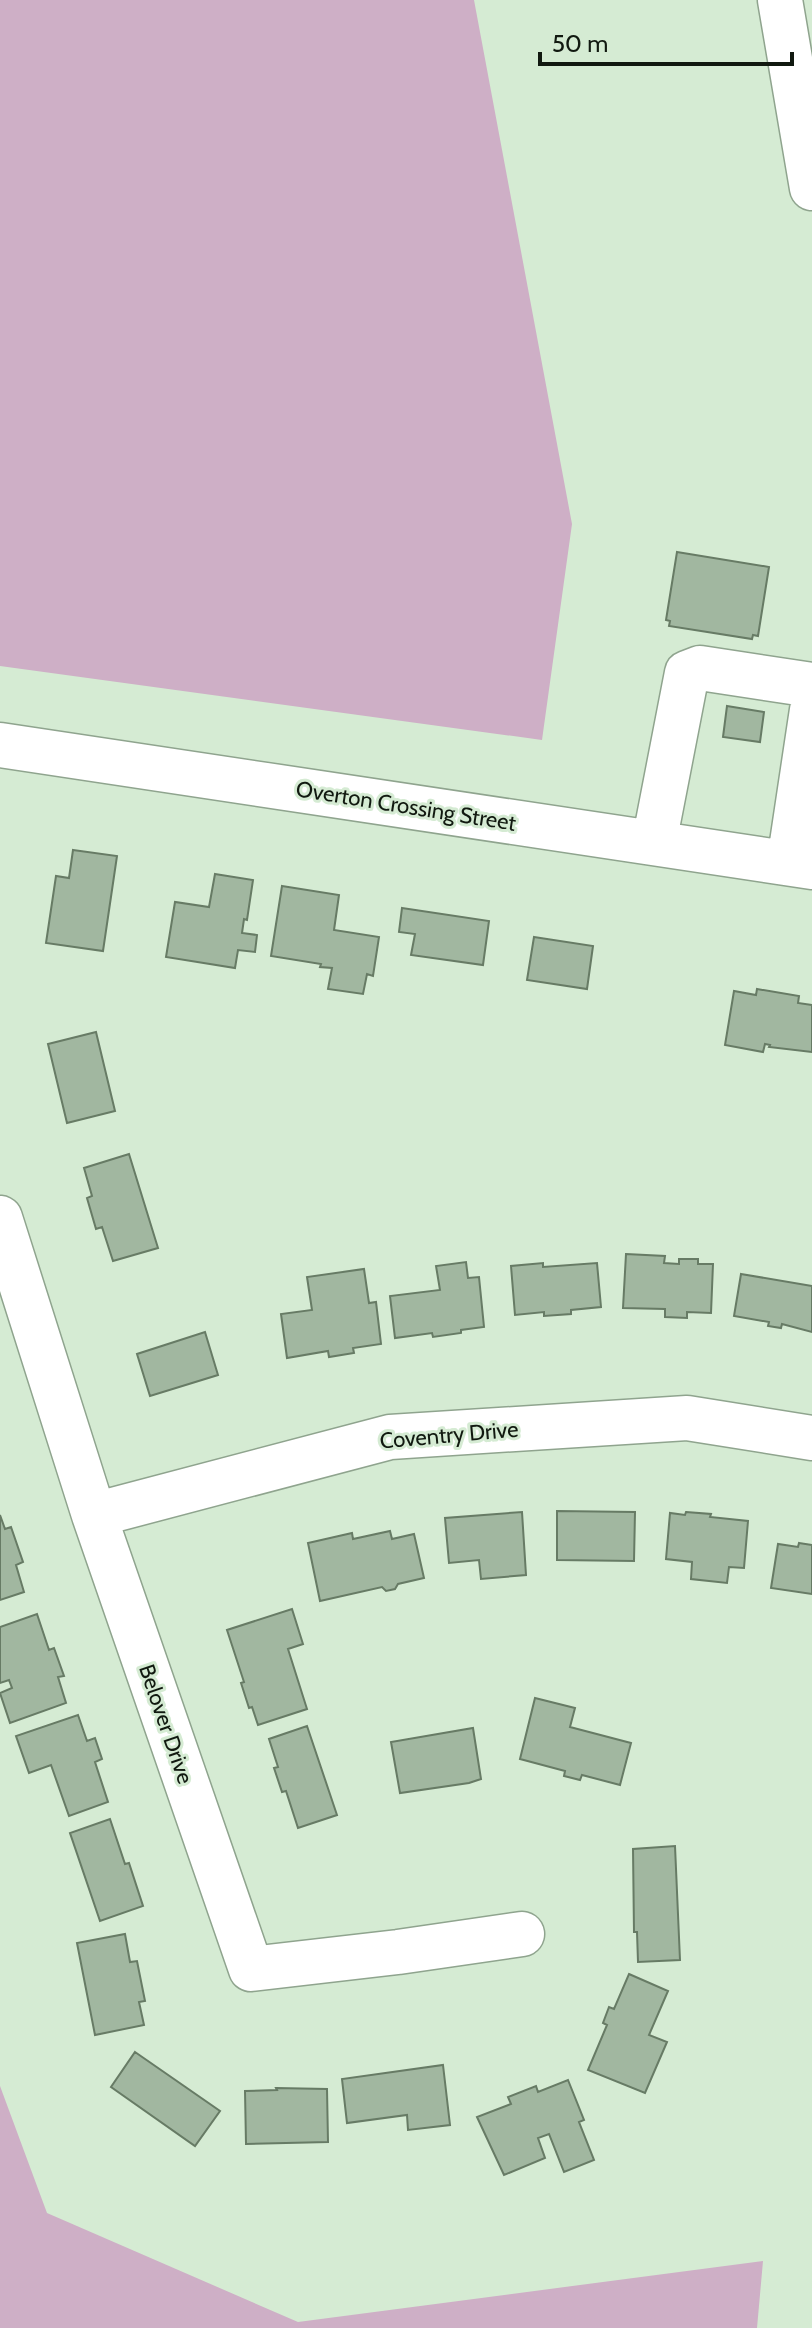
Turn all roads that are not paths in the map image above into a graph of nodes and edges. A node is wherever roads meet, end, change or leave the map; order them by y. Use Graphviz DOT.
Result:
graph roads {
  1 [pos="780,0"];
  2 [pos="812,188"];
  3 [pos="812,685"];
  4 [pos="812,710"];
  5 [pos="0,745"];
  6 [pos="654,843"];
  7 [pos="801,865"];
  8 [pos="0,1218"];
  9 [pos="812,1438"];
  10 [pos="94,1515"];
  11 [pos="522,1934"];
  1 -- 2 [label="street"];
  3 -- 6 [label="street"];
  4 -- 7 [label="street"];
  5 -- 6 [label="street, Overton Crossing Street"];
  6 -- 7 [label="street, Overton Crossing Street"];
  8 -- 10 [label="street, Belover Drive"];
  9 -- 10 [label="street, Coventry Drive"];
  10 -- 11 [label="street, Belover Drive"];
}
